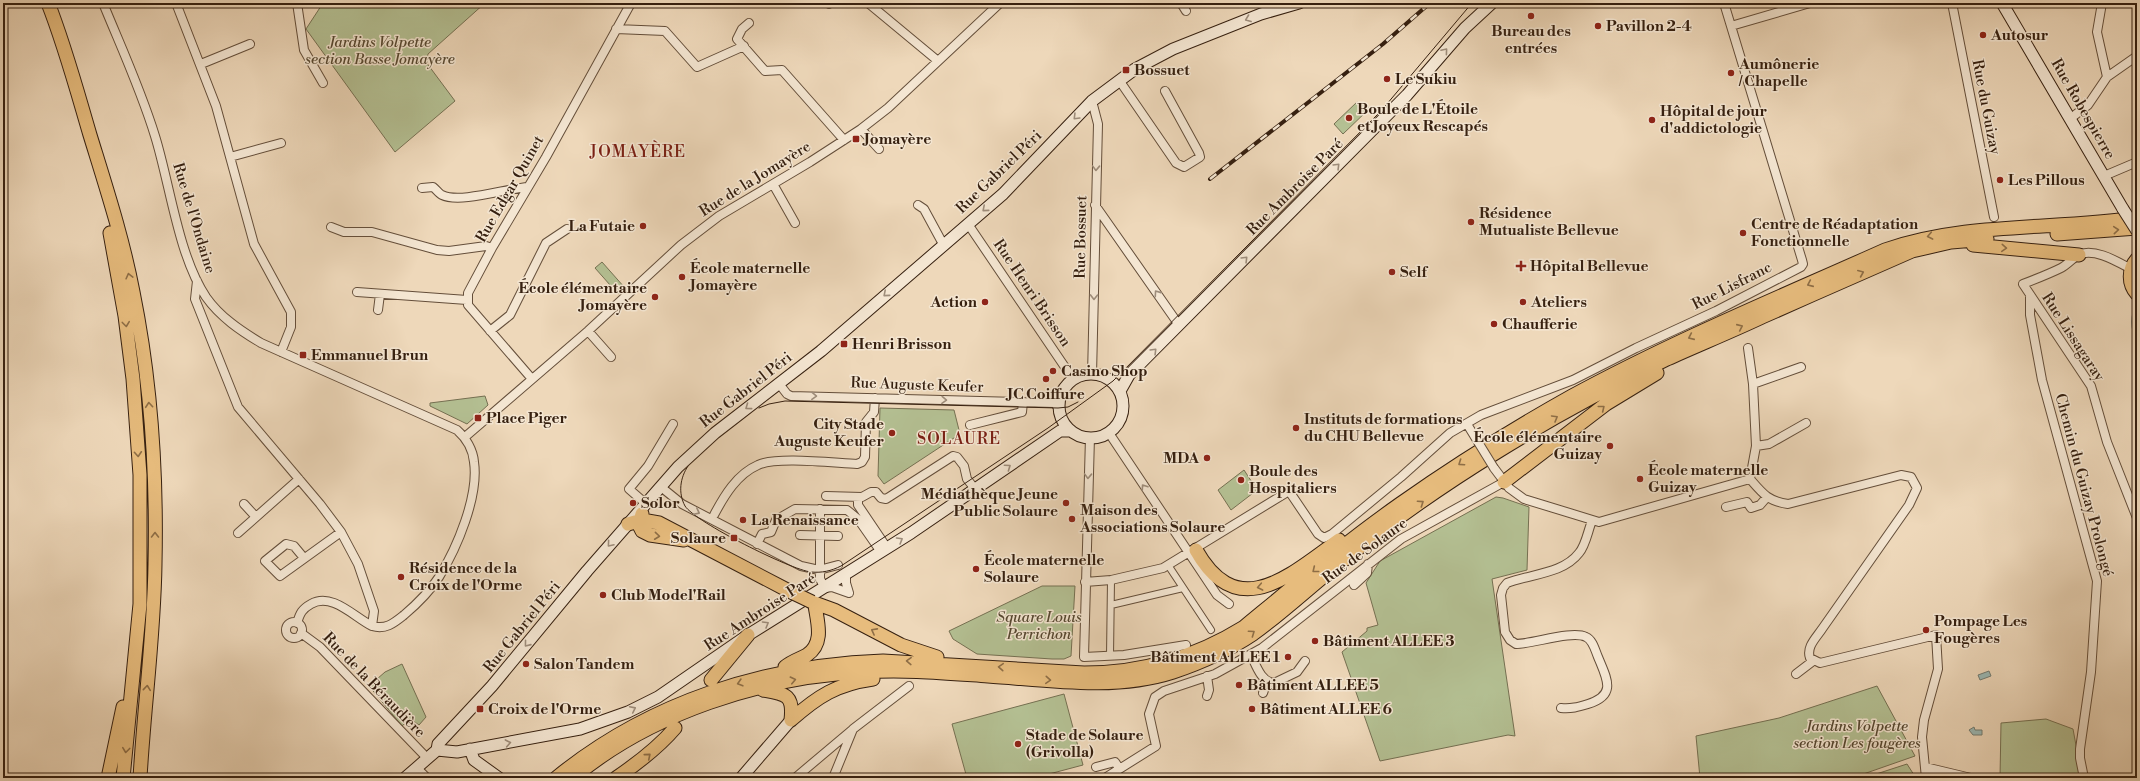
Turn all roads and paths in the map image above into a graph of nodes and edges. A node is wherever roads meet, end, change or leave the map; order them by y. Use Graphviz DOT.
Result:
graph roads {
  1 [pos="41,3"];
  2 [pos="48,3"];
  3 [pos="103,3"];
  4 [pos="176,3"];
  5 [pos="297,3"];
  6 [pos="631,3"];
  7 [pos="868,3"];
  8 [pos="1000,3"];
  9 [pos="1181,3"];
  10 [pos="1299,3"];
  11 [pos="1492,3"];
  12 [pos="1724,3"];
  13 [pos="1810,3"];
  14 [pos="1952,3"];
  15 [pos="2002,3"];
  16 [pos="2102,3"];
  17 [pos="1186,11"];
  18 [pos="749,22"];
  19 [pos="1731,26"];
  20 [pos="616,28"];
  21 [pos="250,44"];
  22 [pos="744,46"];
  23 [pos="2137,56"];
  24 [pos="938,61"];
  25 [pos="201,64"];
  26 [pos="2107,77"];
  27 [pos="1119,80"];
  28 [pos="323,83"];
  29 [pos="1165,91"];
  30 [pos="1092,101"];
  31 [pos="2071,118"];
  32 [pos="861,129"];
  33 [pos="844,140"];
  34 [pos="281,143"];
  35 [pos="879,149"];
  36 [pos="230,157"];
  37 [pos="2137,162"];
  38 [pos="2104,176"];
  39 [pos="773,184"];
  40 [pos="528,187"];
  41 [pos="422,188"];
  42 [pos="918,205"];
  43 [pos="1095,205"];
  44 [pos="1994,217"];
  45 [pos="2137,218"];
  46 [pos="795,223"];
  47 [pos="968,224"];
  48 [pos="331,227"];
  49 [pos="2137,228"];
  50 [pos="568,229"];
  51 [pos="2137,231"];
  52 [pos="1951,242"];
  53 [pos="943,244"];
  54 [pos="492,248"];
  55 [pos="2079,255"];
  56 [pos="2134,264"];
  57 [pos="197,281"];
  58 [pos="357,292"];
  59 [pos="380,294"];
  60 [pos="2137,294"];
  61 [pos="2030,297"];
  62 [pos="467,300"];
  63 [pos="378,310"];
  64 [pos="1179,325"];
  65 [pos="490,331"];
  66 [pos="588,331"];
  67 [pos="1748,348"];
  68 [pos="281,352"];
  69 [pos="611,357"];
  70 [pos="1666,360"];
  71 [pos="1801,367"];
  72 [pos="1092,375"];
  73 [pos="532,379"];
  74 [pos="1073,379"];
  75 [pos="1753,384"];
  76 [pos="780,385"];
  77 [pos="1120,391"];
  78 [pos="875,398"];
  79 [pos="1023,402"];
  80 [pos="1058,407"];
  81 [pos="1806,423"];
  82 [pos="673,424"];
  83 [pos="1467,424"];
  84 [pos="970,425"];
  85 [pos="1071,431"];
  86 [pos="1109,433"];
  87 [pos="465,437"];
  88 [pos="1090,437"];
  89 [pos="1756,446"];
  90 [pos="299,479"];
  91 [pos="1750,479"];
  92 [pos="1504,482"];
  93 [pos="975,489"];
  94 [pos="658,490"];
  95 [pos="826,496"];
  96 [pos="858,497"];
  97 [pos="1767,497"];
  98 [pos="1401,503"];
  99 [pos="244,504"];
  100 [pos="1726,508"];
  101 [pos="820,509"];
  102 [pos="639,515"];
  103 [pos="714,515"];
  104 [pos="256,517"];
  105 [pos="2137,518"];
  106 [pos="1592,521"];
  107 [pos="341,532"];
  108 [pos="238,533"];
  109 [pos="800,535"];
  110 [pos="820,535"];
  111 [pos="838,536"];
  112 [pos="757,544"];
  113 [pos="884,550"];
  114 [pos="1193,552"];
  115 [pos="304,558"];
  116 [pos="1368,564"];
  117 [pos="838,565"];
  118 [pos="1168,566"];
  119 [pos="819,570"];
  120 [pos="846,573"];
  121 [pos="1111,580"];
  122 [pos="1085,582"];
  123 [pos="1358,583"];
  124 [pos="825,588"];
  125 [pos="1183,588"];
  126 [pos="813,603"];
  127 [pos="140,604"];
  128 [pos="1229,604"];
  129 [pos="1111,605"];
  130 [pos="298,623"];
  131 [pos="372,626"];
  132 [pos="1212,632"];
  133 [pos="301,633"];
  134 [pos="748,635"];
  135 [pos="1186,645"];
  136 [pos="1251,655"];
  137 [pos="1110,656"];
  138 [pos="1813,661"];
  139 [pos="948,663"];
  140 [pos="1304,666"];
  141 [pos="892,671"];
  142 [pos="778,673"];
  143 [pos="1796,674"];
  144 [pos="1207,676"];
  145 [pos="1264,677"];
  146 [pos="711,680"];
  147 [pos="909,686"];
  148 [pos="755,689"];
  149 [pos="1206,693"];
  150 [pos="1263,693"];
  151 [pos="1561,708"];
  152 [pos="791,720"];
  153 [pos="143,727"];
  154 [pos="676,728"];
  155 [pos="852,729"];
  156 [pos="470,749"];
  157 [pos="437,750"];
  158 [pos="427,758"];
  159 [pos="1096,767"];
  160 [pos="1925,767"];
  161 [pos="417,768"];
  162 [pos="1119,768"];
  163 [pos="108,778"];
  164 [pos="123,778"];
  165 [pos="134,778"];
  166 [pos="140,778"];
  167 [pos="405,778"];
  168 [pos="427,778"];
  169 [pos="499,778"];
  170 [pos="556,778"];
  171 [pos="573,778"];
  172 [pos="616,778"];
  173 [pos="741,778"];
  174 [pos="795,778"];
  175 [pos="834,778"];
  176 [pos="1105,778"];
  177 [pos="1926,778"];
  178 [pos="1971,778"];
  179 [pos="2084,778"];
  1 -- 127 [label="main road, one-way"];
  153 -- 2 [label="main road, one-way"];
  3 -- 57 [label="street, Rue de l'Ondaine"];
  4 -- 25 [label="street"];
  5 -- 28 [label="street"];
  6 -- 20 [label="street, Rue Edgar Quinet"];
  7 -- 24 [label="street"];
  8 -- 24 [label="street, Rue de la Jomayère"];
  9 -- 17 [label="street"];
  10 -- 27 [label="main road, Rue Gabriel Péri, one-way"];
  64 -- 11 [label="main road, Rue Ambroise Paré, one-way"];
  12 -- 19 [label="street, Rue Lisfranc"];
  13 -- 19 [label="street"];
  14 -- 44 [label="street, Rue du Guizay"];
  15 -- 31 [label="main road, Rue Robespierre"];
  16 -- 26 [label="street"];
  18 -- 22 [label="street"];
  19 -- 83 [label="street, Rue Lisfranc"];
  20 -- 22 [label="street"];
  20 -- 40 [label="street, Rue Edgar Quinet"];
  21 -- 25 [label="street"];
  22 -- 33 [label="street"];
  23 -- 26 [label="street"];
  24 -- 32 [label="street, Rue de la Jomayère"];
  25 -- 36 [label="street"];
  26 -- 31 [label="street"];
  27 -- 29 [label="street"];
  27 -- 30 [label="main road, Rue Gabriel Péri"];
  30 -- 43 [label="street, Rue Bossuet, one-way"];
  30 -- 47 [label="main road, Rue Gabriel Péri, one-way"];
  31 -- 38 [label="main road, Rue Robespierre"];
  32 -- 33 [label="street, Rue de la Jomayère"];
  32 -- 35 [label="street"];
  33 -- 39 [label="street, Rue de la Jomayère"];
  34 -- 36 [label="street"];
  36 -- 68 [label="street"];
  37 -- 38 [label="street"];
  38 -- 51 [label="main road, Rue Robespierre, bridge"];
  39 -- 46 [label="street"];
  39 -- 66 [label="street, Rue de la Jomayère"];
  40 -- 41 [label="street"];
  40 -- 54 [label="street, Rue Edgar Quinet"];
  42 -- 53 [label="street"];
  64 -- 43 [label="street, one-way"];
  43 -- 72 [label="street, Rue Bossuet, one-way"];
  45 -- 98 [label="main road, one-way"];
  47 -- 53 [label="main road, Rue Gabriel Péri"];
  47 -- 74 [label="street, Rue Henri Brisson"];
  48 -- 54 [label="street"];
  52 -- 49 [label="main road, one-way"];
  50 -- 65 [label="street"];
  52 -- 55 [label="main road, one-way"];
  70 -- 52 [label="main road, one-way"];
  53 -- 76 [label="main road, Rue Gabriel Péri, one-way"];
  54 -- 62 [label="street, Rue Edgar Quinet"];
  55 -- 56 [label="street"];
  55 -- 61 [label="street, Rue Lissagaray"];
  56 -- 60 [label="main road"];
  57 -- 68 [label="street, Rue de l'Ondaine"];
  57 -- 90 [label="street"];
  58 -- 59 [label="street"];
  59 -- 62 [label="street"];
  59 -- 63 [label="street"];
  61 -- 105 [label="street, Rue Lissagaray"];
  61 -- 179 [label="street, Chemin du Guizay Prolongé"];
  62 -- 65 [label="street"];
  77 -- 64 [label="main road, Rue Ambroise Paré, one-way"];
  65 -- 73 [label="street"];
  66 -- 69 [label="street"];
  66 -- 73 [label="street, Rue de la Jomayère"];
  67 -- 75 [label="street"];
  68 -- 87 [label="street, Rue de l'Ondaine"];
  92 -- 70 [label="main road, one-way"];
  141 -- 70 [label="main road, one-way"];
  71 -- 75 [label="street"];
  72 -- 74 [label="main road"];
  72 -- 77 [label="main road"];
  73 -- 87 [label="street, Rue de la Jomayère"];
  74 -- 80 [label="main road"];
  75 -- 89 [label="street"];
  76 -- 78 [label="street, Rue Auguste Keufer, one-way"];
  76 -- 94 [label="main road, Rue Gabriel Péri, one-way"];
  77 -- 86 [label="main road"];
  78 -- 79 [label="street, Rue Auguste Keufer, one-way"];
  78 -- 103 [label="street"];
  79 -- 80 [label="street, Rue Auguste Keufer"];
  79 -- 84 [label="street"];
  80 -- 85 [label="main road"];
  81 -- 89 [label="street"];
  82 -- 102 [label="street"];
  83 -- 92 [label="street, bridge"];
  83 -- 114 [label="street"];
  85 -- 88 [label="main road"];
  93 -- 85 [label="main road, Rue Ambroise Paré, one-way"];
  86 -- 88 [label="main road"];
  114 -- 86 [label="street, one-way"];
  87 -- 131 [label="street"];
  88 -- 122 [label="street, one-way"];
  89 -- 91 [label="street"];
  90 -- 104 [label="street"];
  90 -- 107 [label="street"];
  91 -- 97 [label="street"];
  91 -- 106 [label="street"];
  92 -- 106 [label="street"];
  92 -- 116 [label="street, Rue de Solaure"];
  93 -- 96 [label="street"];
  113 -- 93 [label="main road, Rue Ambroise Paré, one-way"];
  94 -- 102 [label="main road, Rue Gabriel Péri"];
  94 -- 112 [label="street, one-way"];
  95 -- 96 [label="street"];
  96 -- 113 [label="street"];
  97 -- 100 [label="street"];
  97 -- 138 [label="street"];
  98 -- 114 [label="main road, one-way"];
  98 -- 139 [label="main road, one-way"];
  99 -- 104 [label="street"];
  101 -- 110 [label="street"];
  101 -- 112 [label="street"];
  101 -- 113 [label="street"];
  102 -- 126 [label="main road, bridge"];
  102 -- 157 [label="main road, Rue Gabriel Péri, one-way"];
  104 -- 108 [label="street"];
  106 -- 151 [label="street"];
  107 -- 115 [label="street"];
  107 -- 131 [label="street"];
  109 -- 110 [label="street"];
  110 -- 111 [label="street"];
  110 -- 119 [label="street"];
  112 -- 119 [label="street"];
  113 -- 120 [label="main road, Rue Ambroise Paré"];
  114 -- 118 [label="street"];
  114 -- 128 [label="street"];
  115 -- 115 [label="street"];
  116 -- 123 [label="street"];
  116 -- 136 [label="street, Rue de Solaure"];
  117 -- 119 [label="street"];
  118 -- 121 [label="street"];
  118 -- 125 [label="street"];
  119 -- 124 [label="street"];
  120 -- 124 [label="main road, Rue Ambroise Paré"];
  120 -- 124 [label="street"];
  121 -- 122 [label="street"];
  121 -- 129 [label="street"];
  122 -- 137 [label="street"];
  134 -- 124 [label="main road, Rue Ambroise Paré, one-way"];
  125 -- 129 [label="street"];
  125 -- 132 [label="street"];
  139 -- 126 [label="main road, one-way"];
  126 -- 142 [label="main road"];
  127 -- 163 [label="main road"];
  127 -- 164 [label="main road, one-way"];
  129 -- 137 [label="street"];
  130 -- 131 [label="street"];
  130 -- 133 [label="street"];
  130 -- 133 [label="street"];
  133 -- 158 [label="street, Rue de la Béraudière"];
  134 -- 146 [label="main road"];
  156 -- 134 [label="main road, Rue Ambroise Paré, one-way"];
  135 -- 137 [label="street"];
  136 -- 144 [label="street, Rue de Solaure"];
  136 -- 145 [label="street"];
  138 -- 143 [label="street"];
  138 -- 160 [label="street"];
  139 -- 142 [label="main road, one-way"];
  140 -- 145 [label="street"];
  148 -- 141 [label="main road, one-way"];
  141 -- 152 [label="main road"];
  142 -- 170 [label="main road, one-way"];
  144 -- 149 [label="street"];
  144 -- 162 [label="street, Rue de Solaure"];
  145 -- 150 [label="street"];
  147 -- 155 [label="street"];
  148 -- 152 [label="main road"];
  148 -- 171 [label="main road"];
  152 -- 173 [label="main road"];
  153 -- 165 [label="main road"];
  153 -- 166 [label="main road"];
  172 -- 154 [label="main road, one-way"];
  155 -- 174 [label="street"];
  155 -- 175 [label="street"];
  156 -- 157 [label="main road, Rue Ambroise Paré"];
  156 -- 169 [label="main road"];
  157 -- 158 [label="main road, Rue Gabriel Péri"];
  158 -- 161 [label="main road, Rue Gabriel Péri"];
  159 -- 162 [label="street"];
  160 -- 177 [label="street"];
  160 -- 178 [label="street"];
  161 -- 167 [label="main road, Rue Gabriel Péri"];
  161 -- 168 [label="street"];
  162 -- 176 [label="street, Rue de Solaure"];
}
